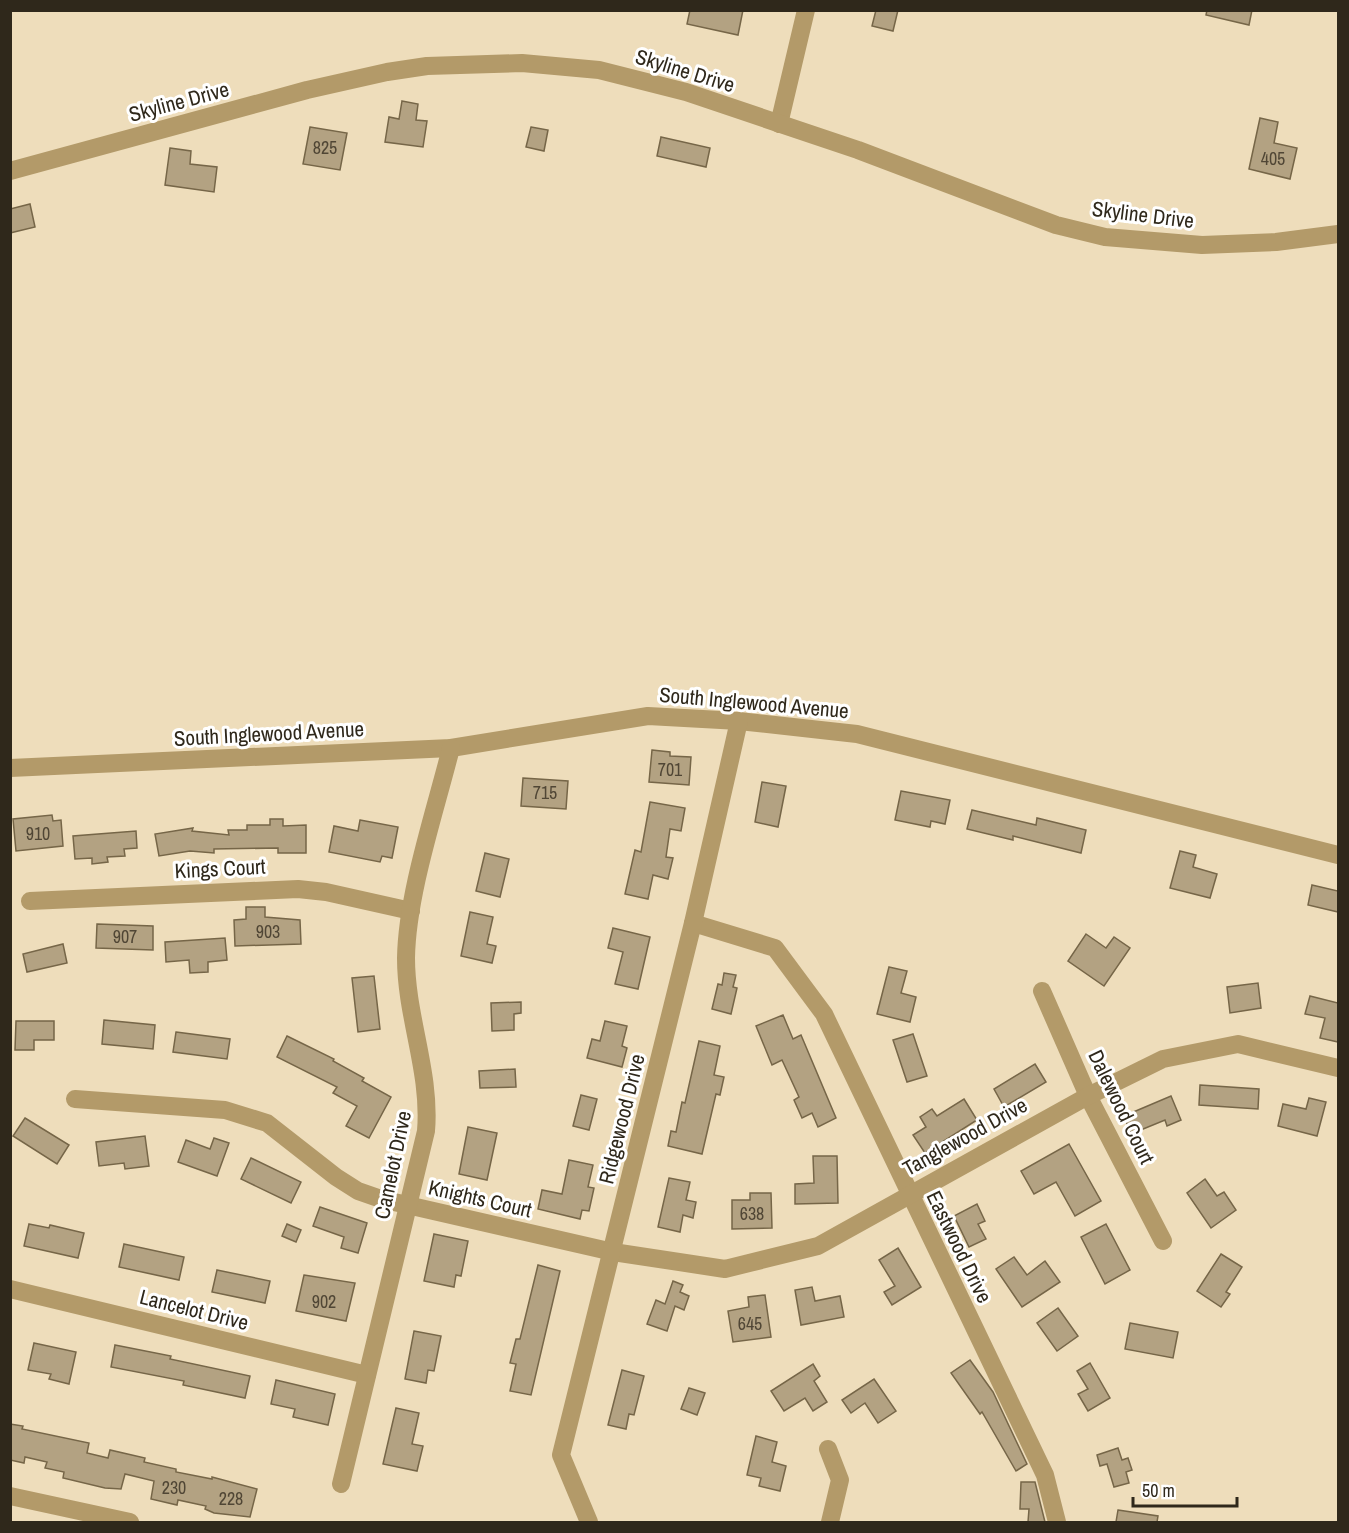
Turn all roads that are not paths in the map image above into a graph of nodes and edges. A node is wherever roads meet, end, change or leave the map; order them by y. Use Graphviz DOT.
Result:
graph roads {
  1 [pos="806,10"];
  2 [pos="779,124"];
  3 [pos="10,171"];
  4 [pos="1338,234"];
  5 [pos="739,721"];
  6 [pos="451,748"];
  7 [pos="10,768"];
  8 [pos="1338,855"];
  9 [pos="30,901"];
  10 [pos="411,911"];
  11 [pos="693,923"];
  12 [pos="1042,991"];
  13 [pos="1338,1068"];
  14 [pos="1088,1095"];
  15 [pos="75,1099"];
  16 [pos="909,1194"];
  17 [pos="408,1205"];
  18 [pos="1163,1241"];
  19 [pos="613,1252"];
  20 [pos="10,1289"];
  21 [pos="367,1375"];
  22 [pos="828,1449"];
  23 [pos="341,1484"];
  24 [pos="10,1496"];
  25 [pos="129,1522"];
  26 [pos="589,1522"];
  27 [pos="830,1522"];
  28 [pos="1058,1522"];
  1 -- 2 [label="street"];
  2 -- 3 [label="street, Skyline Drive"];
  2 -- 4 [label="street, Skyline Drive"];
  5 -- 6 [label="street, South Inglewood Avenue"];
  5 -- 8 [label="street, South Inglewood Avenue"];
  5 -- 11 [label="street, Ridgewood Drive"];
  6 -- 7 [label="street, South Inglewood Avenue"];
  6 -- 10 [label="street, Camelot Drive"];
  9 -- 10 [label="street, Kings Court"];
  10 -- 17 [label="street, Camelot Drive"];
  11 -- 16 [label="street, Eastwood Drive"];
  11 -- 19 [label="street, Ridgewood Drive"];
  12 -- 14 [label="street, Dalewood Court"];
  13 -- 14 [label="street, Tanglewood Drive"];
  14 -- 16 [label="street, Tanglewood Drive"];
  14 -- 18 [label="street, Dalewood Court"];
  15 -- 17 [label="street, Knights Court"];
  16 -- 19 [label="street, Tanglewood Drive"];
  16 -- 28 [label="street, Eastwood Drive"];
  17 -- 19 [label="street, Knights Court"];
  17 -- 21 [label="street, Camelot Drive"];
  19 -- 26 [label="street, Ridgewood Drive"];
  20 -- 21 [label="street, Lancelot Drive"];
  21 -- 23 [label="street, Camelot Drive"];
  22 -- 27 [label="street"];
  24 -- 25 [label="street"];
}
